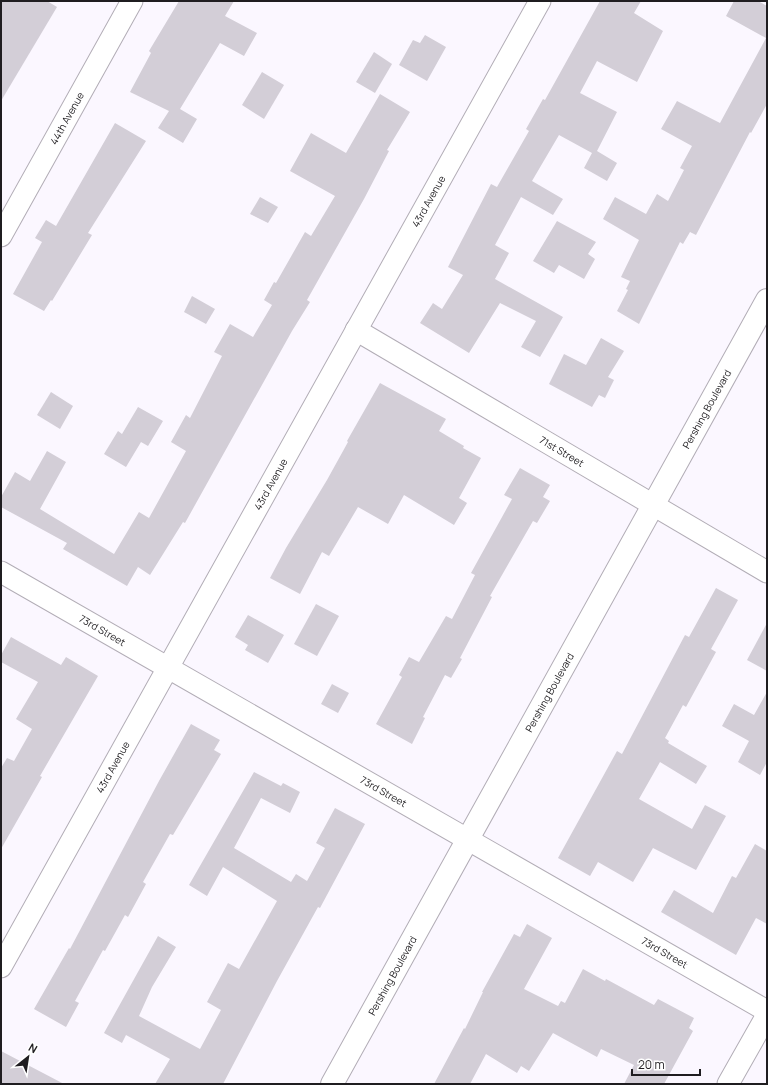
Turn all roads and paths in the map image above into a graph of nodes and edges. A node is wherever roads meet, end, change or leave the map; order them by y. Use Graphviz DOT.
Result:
graph roads {
  1 [pos="132,1"];
  2 [pos="540,1"];
  3 [pos="1,236"];
  4 [pos="767,300"];
  5 [pos="356,330"];
  6 [pos="652,505"];
  7 [pos="1,572"];
  8 [pos="767,572"];
  9 [pos="168,668"];
  10 [pos="466,839"];
  11 [pos="1,967"];
  12 [pos="767,1011"];
  13 [pos="767,1015"];
  14 [pos="332,1084"];
  15 [pos="728,1084"];
  1 -- 3 [label="street, 44th Avenue"];
  2 -- 5 [label="street, 43rd Avenue"];
  4 -- 6 [label="street, Pershing Boulevard"];
  5 -- 6 [label="street, 71st Street"];
  5 -- 9 [label="street, 43rd Avenue"];
  6 -- 8 [label="street, 71st Street"];
  6 -- 10 [label="street, Pershing Boulevard"];
  7 -- 9 [label="street, 73rd Street"];
  9 -- 10 [label="street, 73rd Street"];
  9 -- 11 [label="street, 43rd Avenue"];
  10 -- 12 [label="street, 73rd Street"];
  10 -- 14 [label="street, Pershing Boulevard"];
  13 -- 15 [label="street"];
}
